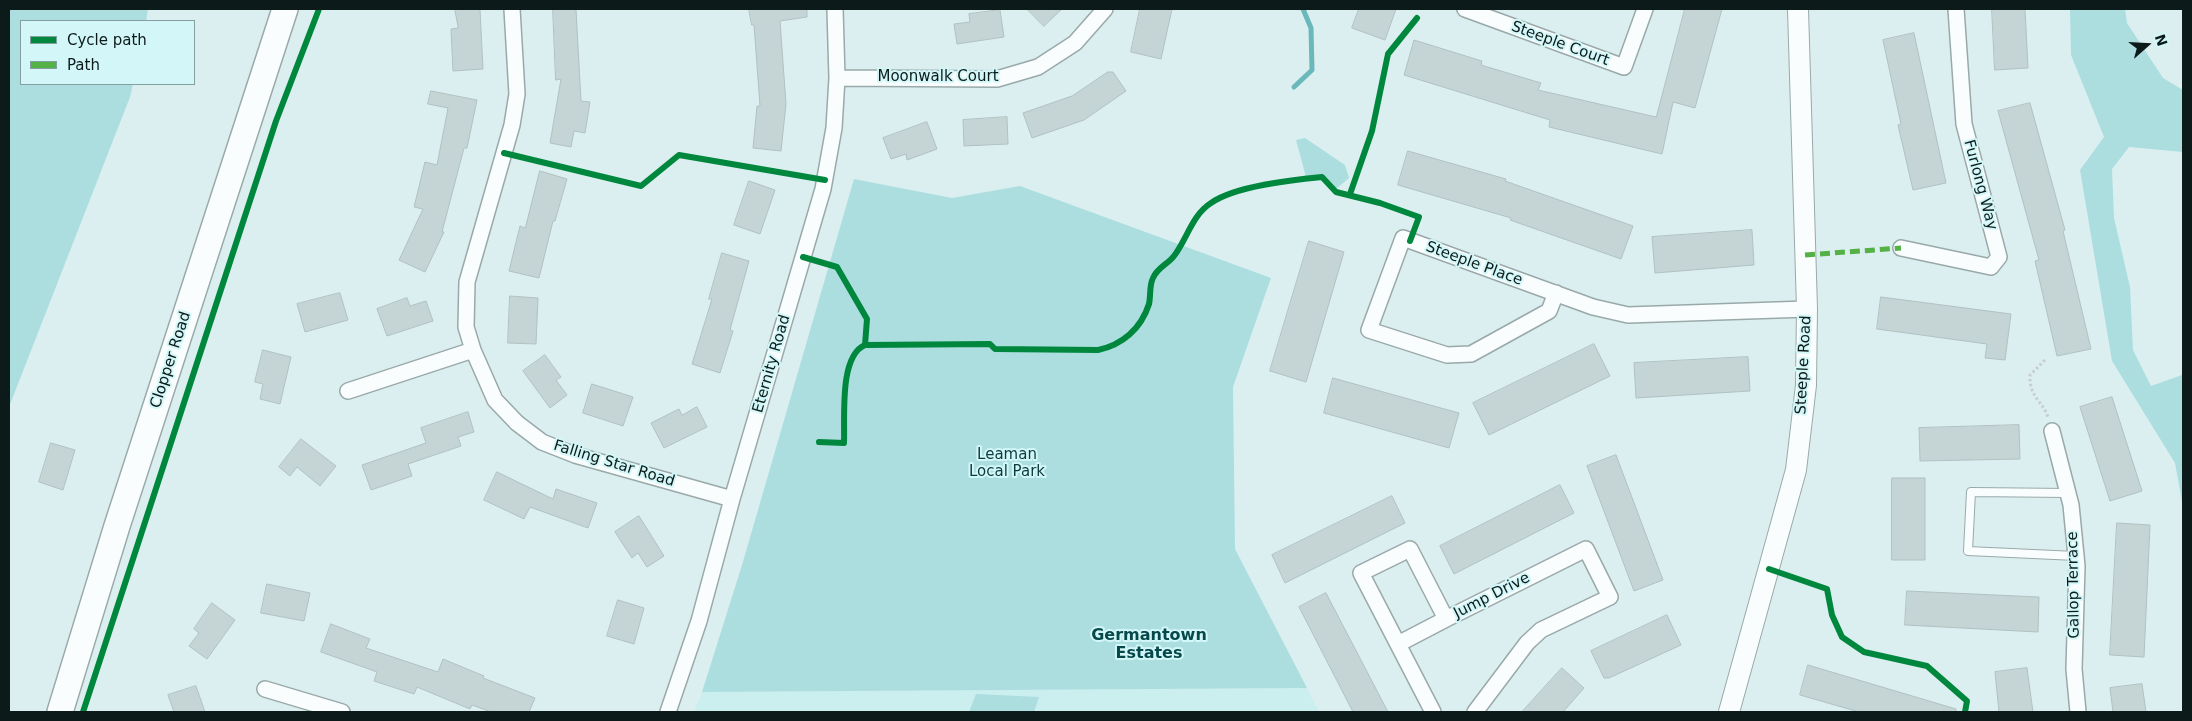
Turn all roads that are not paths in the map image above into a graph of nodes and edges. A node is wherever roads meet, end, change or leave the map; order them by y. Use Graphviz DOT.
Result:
graph roads {
  1 [pos="285,9"];
  2 [pos="512,9"];
  3 [pos="835,9"];
  4 [pos="1105,9"];
  5 [pos="1465,9"];
  6 [pos="1645,9"];
  7 [pos="1798,9"];
  8 [pos="1956,9"];
  9 [pos="837,78"];
  10 [pos="1901,248"];
  11 [pos="1556,293"];
  12 [pos="1807,309"];
  13 [pos="473,350"];
  14 [pos="348,391"];
  15 [pos="2052,431"];
  16 [pos="2068,493"];
  17 [pos="732,499"];
  18 [pos="2076,556"];
  19 [pos="1446,619"];
  20 [pos="1398,644"];
  21 [pos="265,689"];
  22 [pos="60,712"];
  23 [pos="342,712"];
  24 [pos="668,712"];
  25 [pos="1433,712"];
  26 [pos="1475,712"];
  27 [pos="1729,712"];
  28 [pos="2078,712"];
  1 -- 22 [label="main road, Clopper Road"];
  2 -- 13 [label="street, Falling Star Road"];
  3 -- 9 [label="street, Eternity Road"];
  4 -- 9 [label="street, Moonwalk Court"];
  5 -- 6 [label="street, Steeple Court"];
  7 -- 12 [label="street, Steeple Road"];
  8 -- 10 [label="street, Furlong Way"];
  9 -- 17 [label="street, Eternity Road"];
  11 -- 11 [label="street, Steeple Place"];
  11 -- 12 [label="street, Steeple Place"];
  12 -- 27 [label="street, Steeple Road"];
  13 -- 14 [label="street"];
  13 -- 17 [label="street, Falling Star Road"];
  15 -- 16 [label="street, Gallop Terrace"];
  16 -- 18 [label="street, Gallop Terrace"];
  16 -- 18 [label="lane"];
  17 -- 24 [label="street, Eternity Road"];
  18 -- 28 [label="street, Gallop Terrace"];
  19 -- 20 [label="street"];
  19 -- 20 [label="street, Jump Drive"];
  19 -- 26 [label="street, Jump Drive"];
  20 -- 25 [label="street, Jump Drive"];
  21 -- 23 [label="street"];
}
